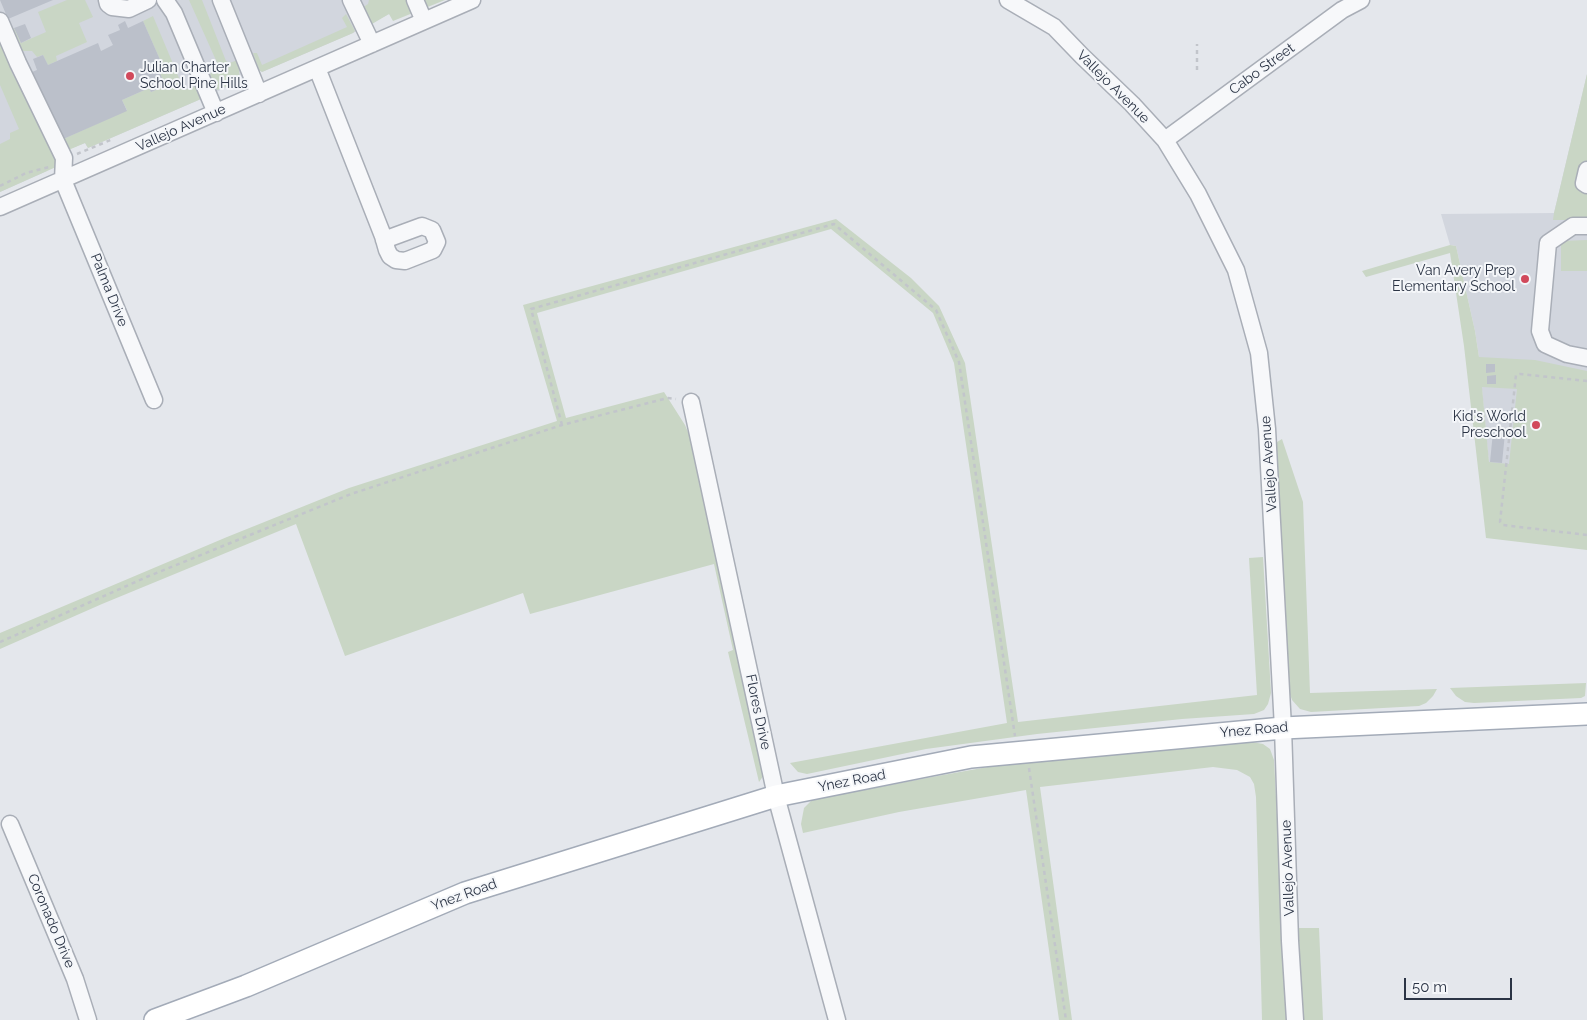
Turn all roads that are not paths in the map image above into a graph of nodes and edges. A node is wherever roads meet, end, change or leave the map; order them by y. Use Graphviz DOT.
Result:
graph roads {
  1 [pos="107,0"];
  2 [pos="148,0"];
  3 [pos="165,0"];
  4 [pos="221,0"];
  5 [pos="351,0"];
  6 [pos="415,0"];
  7 [pos="472,0"];
  8 [pos="1008,0"];
  9 [pos="1361,0"];
  10 [pos="0,21"];
  11 [pos="424,21"];
  12 [pos="372,44"];
  13 [pos="317,68"];
  14 [pos="259,94"];
  15 [pos="216,113"];
  16 [pos="1165,140"];
  17 [pos="1587,170"];
  18 [pos="64,180"];
  19 [pos="1587,185"];
  20 [pos="0,207"];
  21 [pos="1587,226"];
  22 [pos="384,240"];
  23 [pos="1587,358"];
  24 [pos="154,400"];
  25 [pos="690,402"];
  26 [pos="1587,714"];
  27 [pos="1283,728"];
  28 [pos="776,796"];
  29 [pos="10,824"];
  30 [pos="88,1020"];
  31 [pos="155,1020"];
  32 [pos="837,1020"];
  33 [pos="1295,1020"];
  1 -- 2 [label="street"];
  3 -- 15 [label="street"];
  4 -- 14 [label="street"];
  5 -- 12 [label="street"];
  6 -- 11 [label="street"];
  7 -- 11 [label="street, Vallejo Avenue"];
  8 -- 16 [label="street, Vallejo Avenue"];
  9 -- 16 [label="street, Cabo Street"];
  10 -- 18 [label="street, Palma Drive"];
  11 -- 12 [label="street, Vallejo Avenue"];
  12 -- 13 [label="street, Vallejo Avenue"];
  13 -- 14 [label="street, Vallejo Avenue"];
  13 -- 22 [label="street"];
  14 -- 15 [label="street, Vallejo Avenue"];
  15 -- 18 [label="street, Vallejo Avenue"];
  16 -- 27 [label="street, Vallejo Avenue"];
  17 -- 19 [label="street"];
  18 -- 20 [label="street, Vallejo Avenue"];
  18 -- 24 [label="street, Palma Drive"];
  21 -- 23 [label="street"];
  25 -- 28 [label="street, Flores Drive"];
  26 -- 27 [label="main road, Ynez Road"];
  27 -- 28 [label="main road, Ynez Road"];
  27 -- 33 [label="street, Vallejo Avenue"];
  28 -- 31 [label="main road, Ynez Road"];
  28 -- 32 [label="street, Flores Drive"];
  29 -- 30 [label="street, Coronado Drive"];
}
